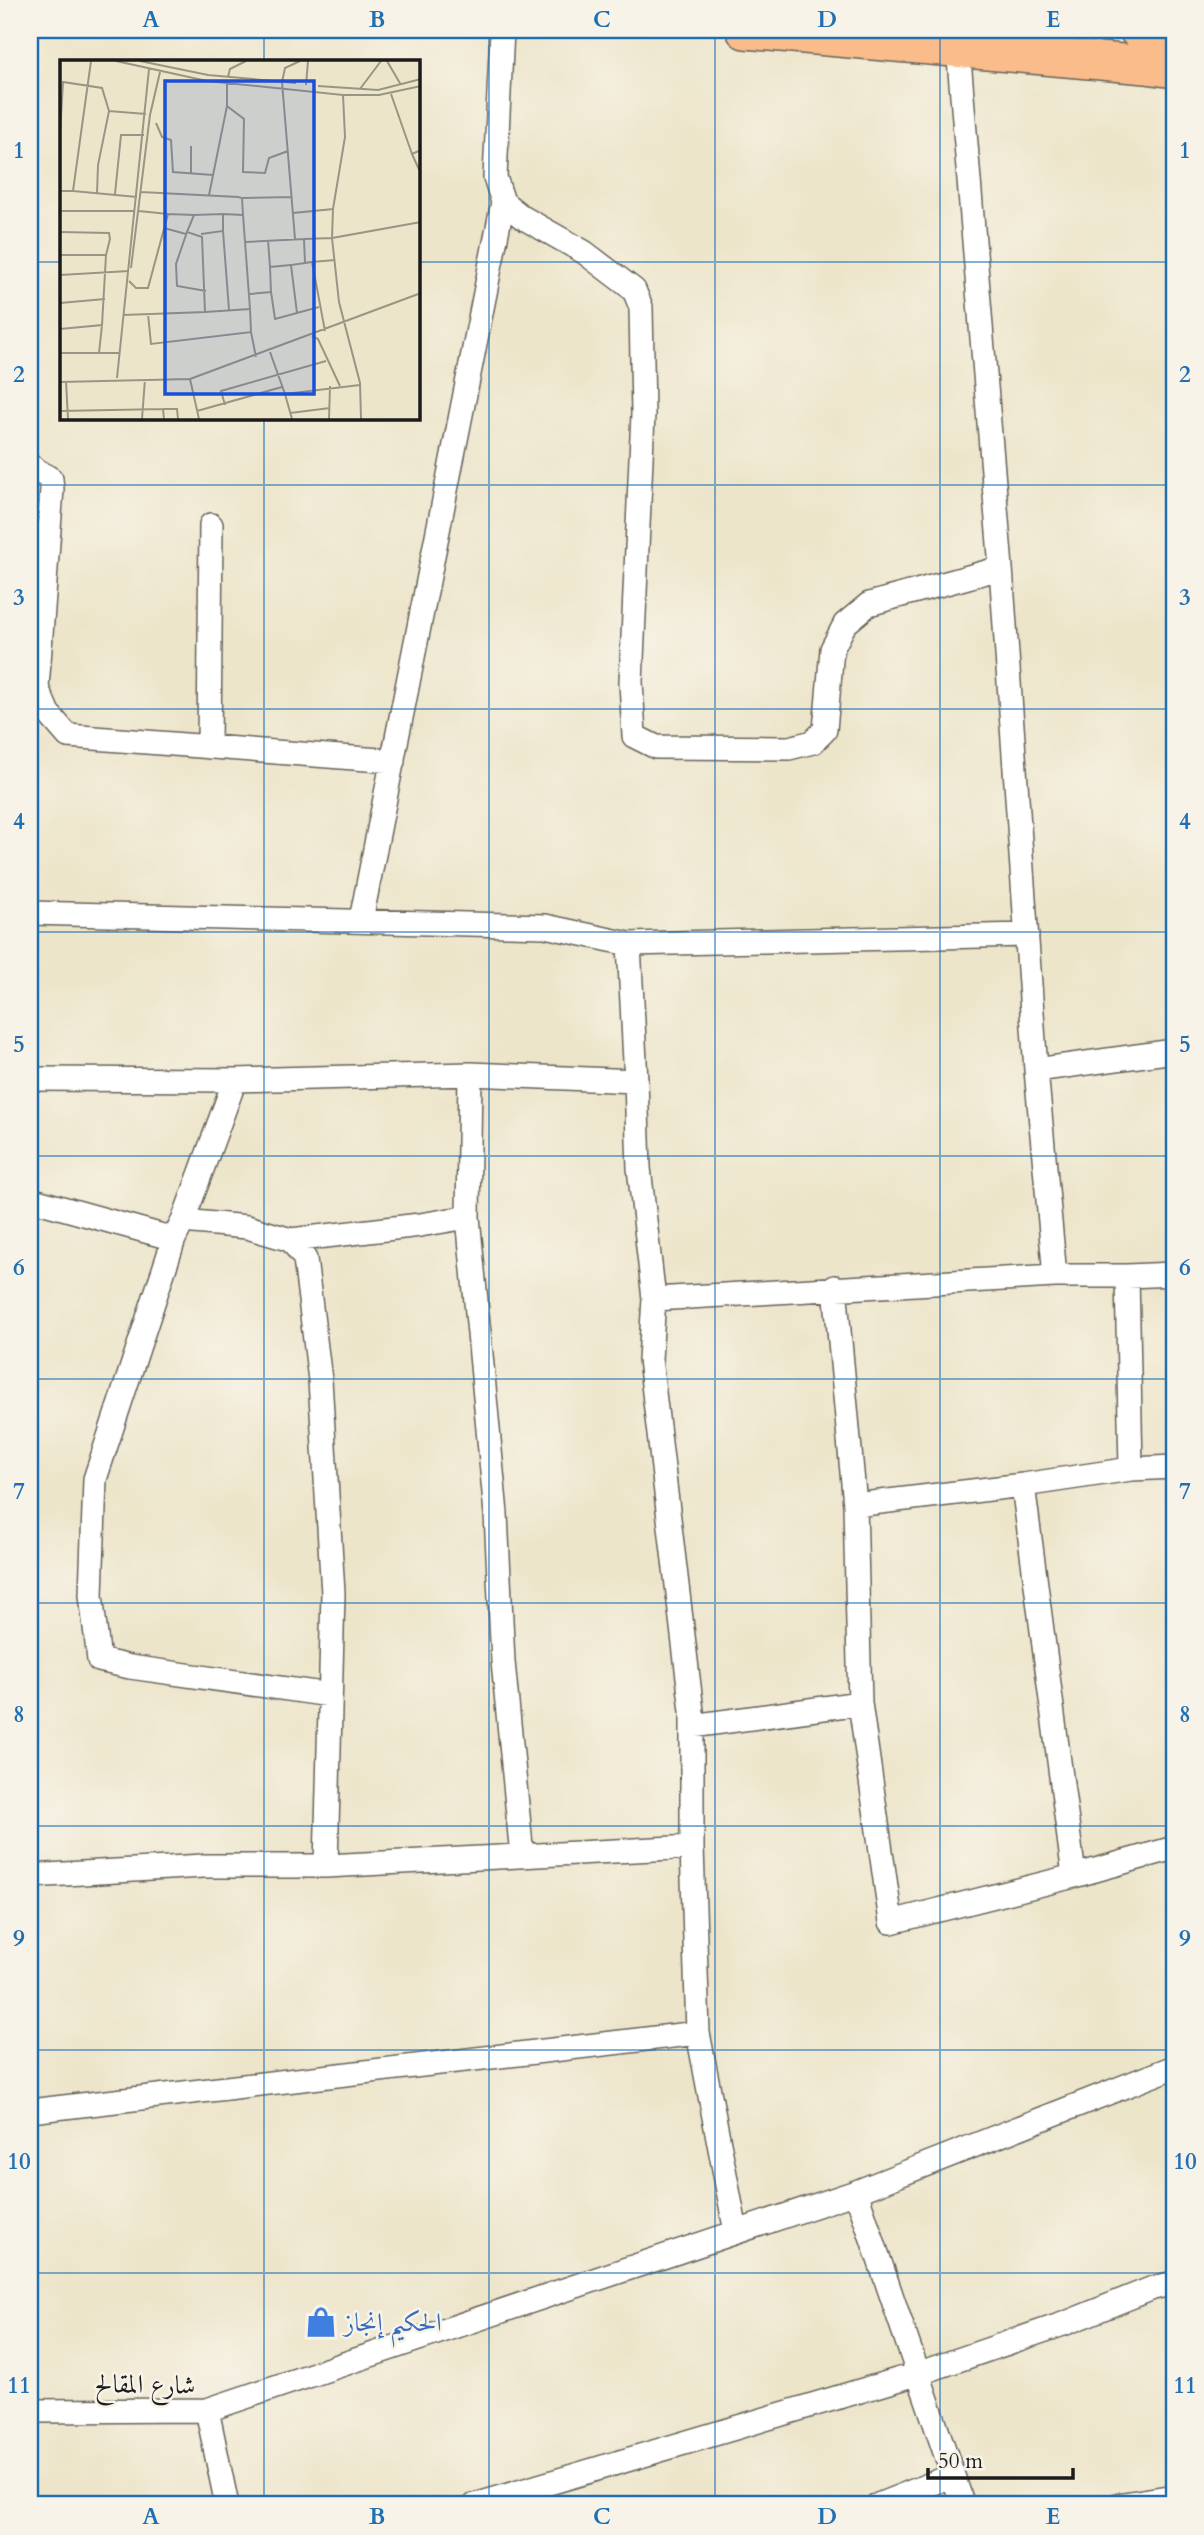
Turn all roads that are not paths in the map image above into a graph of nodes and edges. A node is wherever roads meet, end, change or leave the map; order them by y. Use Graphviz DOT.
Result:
graph roads {
  1 [pos="502,30"];
  2 [pos="745,30"];
  3 [pos="1140,30"];
  4 [pos="1174,35"];
  5 [pos="956,38"];
  6 [pos="1174,69"];
  7 [pos="503,202"];
  8 [pos="30,466"];
  9 [pos="211,525"];
  10 [pos="1001,568"];
  11 [pos="209,747"];
  12 [pos="393,761"];
  13 [pos="30,913"];
  14 [pos="361,920"];
  15 [pos="1027,935"];
  16 [pos="629,944"];
  17 [pos="1174,1051"];
  18 [pos="1036,1070"];
  19 [pos="470,1074"];
  20 [pos="30,1079"];
  21 [pos="235,1080"];
  22 [pos="636,1081"];
  23 [pos="30,1199"];
  24 [pos="468,1217"];
  25 [pos="179,1230"];
  26 [pos="291,1240"];
  27 [pos="1174,1274"];
  28 [pos="1055,1276"];
  29 [pos="1128,1276"];
  30 [pos="835,1287"];
  31 [pos="654,1299"];
  32 [pos="1174,1467"];
  33 [pos="1131,1469"];
  34 [pos="1023,1485"];
  35 [pos="855,1505"];
  36 [pos="330,1695"];
  37 [pos="860,1703"];
  38 [pos="692,1726"];
  39 [pos="692,1847"];
  40 [pos="1174,1848"];
  41 [pos="522,1856"];
  42 [pos="326,1866"];
  43 [pos="30,1876"];
  44 [pos="1074,1876"];
  45 [pos="698,2033"];
  46 [pos="1174,2067"];
  47 [pos="30,2111"];
  48 [pos="856,2192"];
  49 [pos="736,2232"];
  50 [pos="1174,2283"];
  51 [pos="917,2374"];
  52 [pos="207,2410"];
  53 [pos="30,2412"];
  54 [pos="951,2476"];
  55 [pos="1174,2496"];
  56 [pos="227,2505"];
  57 [pos="475,2505"];
  58 [pos="878,2505"];
  59 [pos="962,2505"];
  60 [pos="1117,2505"];
  1 -- 7 [label="street"];
  2 -- 5 [label="main road"];
  3 -- 4 [label="main road"];
  5 -- 6 [label="main road"];
  5 -- 10 [label="street"];
  7 -- 10 [label="street"];
  7 -- 12 [label="street"];
  8 -- 11 [label="street"];
  9 -- 11 [label="street"];
  10 -- 15 [label="street"];
  11 -- 12 [label="street"];
  12 -- 14 [label="street"];
  13 -- 14 [label="street"];
  14 -- 16 [label="street"];
  15 -- 16 [label="street"];
  15 -- 18 [label="street"];
  16 -- 22 [label="street"];
  17 -- 18 [label="street"];
  18 -- 28 [label="street"];
  19 -- 21 [label="street"];
  19 -- 22 [label="street"];
  19 -- 24 [label="street"];
  20 -- 21 [label="street"];
  21 -- 25 [label="street"];
  22 -- 31 [label="street"];
  23 -- 25 [label="street"];
  24 -- 26 [label="street"];
  24 -- 41 [label="street"];
  25 -- 26 [label="street"];
  25 -- 36 [label="street"];
  26 -- 36 [label="street"];
  27 -- 29 [label="street"];
  28 -- 29 [label="street"];
  28 -- 30 [label="street"];
  29 -- 33 [label="street"];
  30 -- 31 [label="street"];
  30 -- 35 [label="street"];
  31 -- 38 [label="street"];
  32 -- 33 [label="street"];
  33 -- 34 [label="street"];
  34 -- 35 [label="street"];
  34 -- 44 [label="street"];
  35 -- 37 [label="street"];
  36 -- 42 [label="street"];
  37 -- 38 [label="street"];
  37 -- 44 [label="street"];
  38 -- 39 [label="street"];
  39 -- 41 [label="street"];
  39 -- 45 [label="street"];
  40 -- 44 [label="street"];
  41 -- 42 [label="street"];
  42 -- 43 [label="street"];
  45 -- 47 [label="street"];
  45 -- 49 [label="street"];
  46 -- 48 [label="street"];
  48 -- 49 [label="street"];
  48 -- 51 [label="street"];
  49 -- 52 [label="street"];
  50 -- 51 [label="street"];
  51 -- 54 [label="street"];
  51 -- 57 [label="street"];
  52 -- 53 [label="street, شارع المقالح"];
  52 -- 56 [label="street, شارع المقالح"];
  54 -- 58 [label="street"];
  54 -- 59 [label="street"];
  55 -- 60 [label="street"];
}
